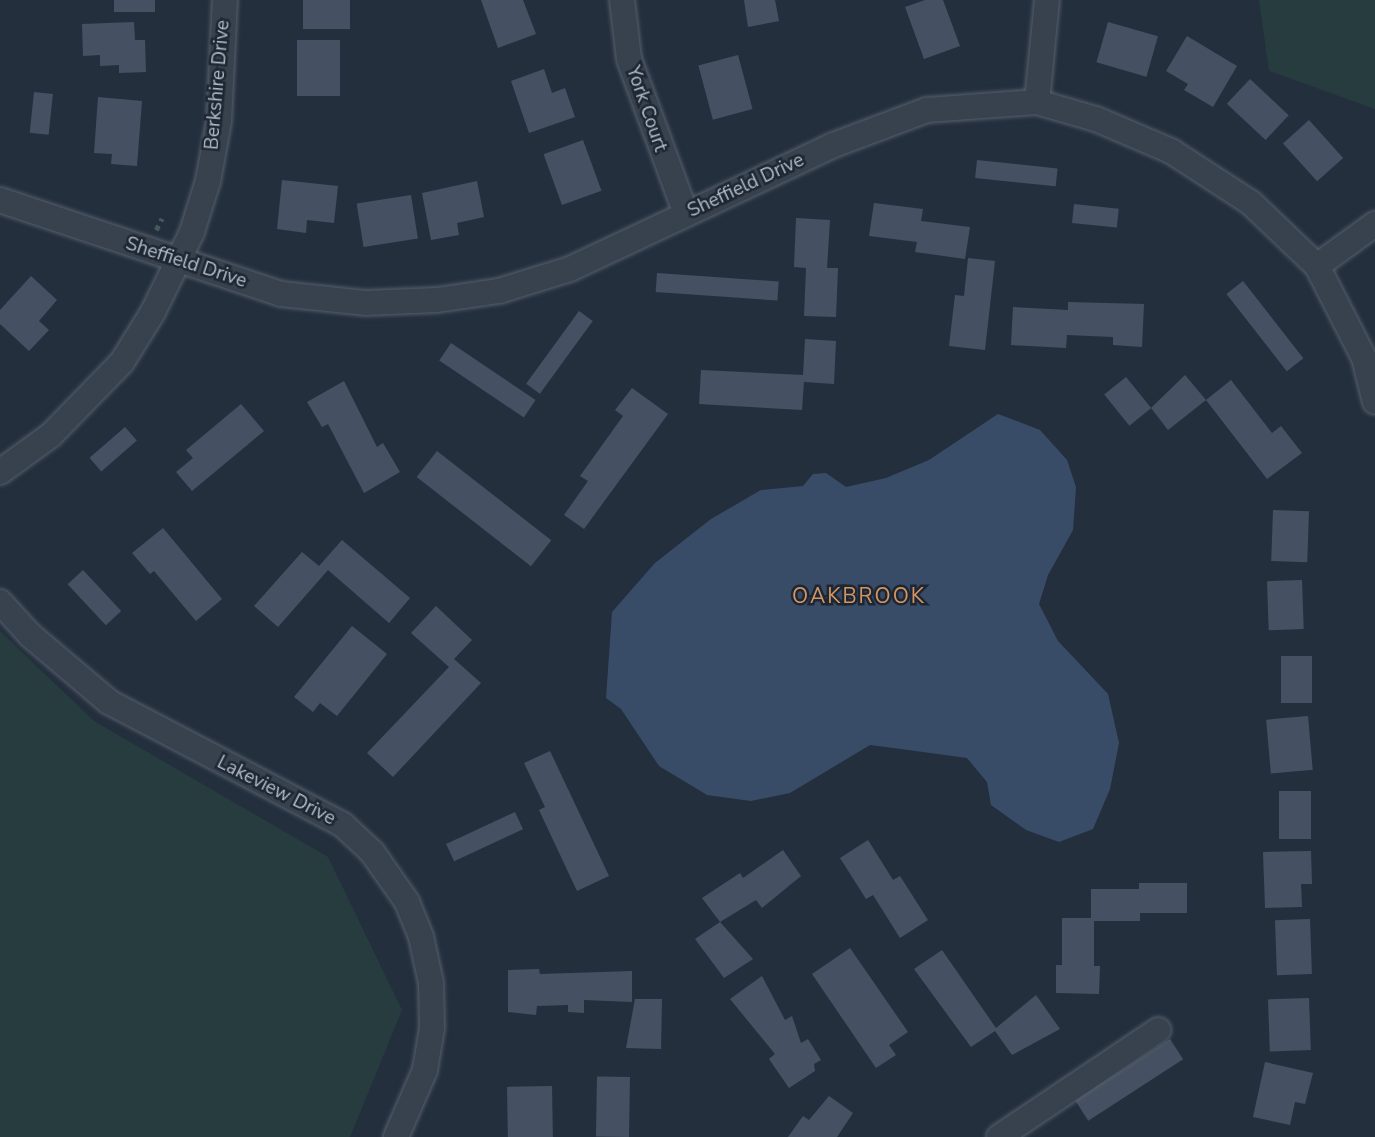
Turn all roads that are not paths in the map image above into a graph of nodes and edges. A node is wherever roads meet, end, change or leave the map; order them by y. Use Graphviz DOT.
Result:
graph roads {
  1 [pos="225,0"];
  2 [pos="622,0"];
  3 [pos="1047,0"];
  4 [pos="1037,102"];
  5 [pos="0,200"];
  6 [pos="685,214"];
  7 [pos="1375,224"];
  8 [pos="176,260"];
  9 [pos="1317,267"];
  10 [pos="1375,402"];
  11 [pos="0,472"];
  12 [pos="0,602"];
  13 [pos="1158,1030"];
  14 [pos="401,1136"];
  15 [pos="999,1137"];
  1 -- 8 [label="street, Berkshire Drive"];
  2 -- 6 [label="street, York Court"];
  3 -- 4 [label="street"];
  4 -- 6 [label="street, Sheffield Drive"];
  4 -- 9 [label="street, Sheffield Drive"];
  5 -- 8 [label="street, Sheffield Drive"];
  6 -- 8 [label="street, Sheffield Drive"];
  7 -- 9 [label="street"];
  8 -- 11 [label="street, Berkshire Drive"];
  9 -- 10 [label="street, Sheffield Drive"];
  12 -- 14 [label="street, Lakeview Drive"];
  13 -- 15 [label="street"];
}
